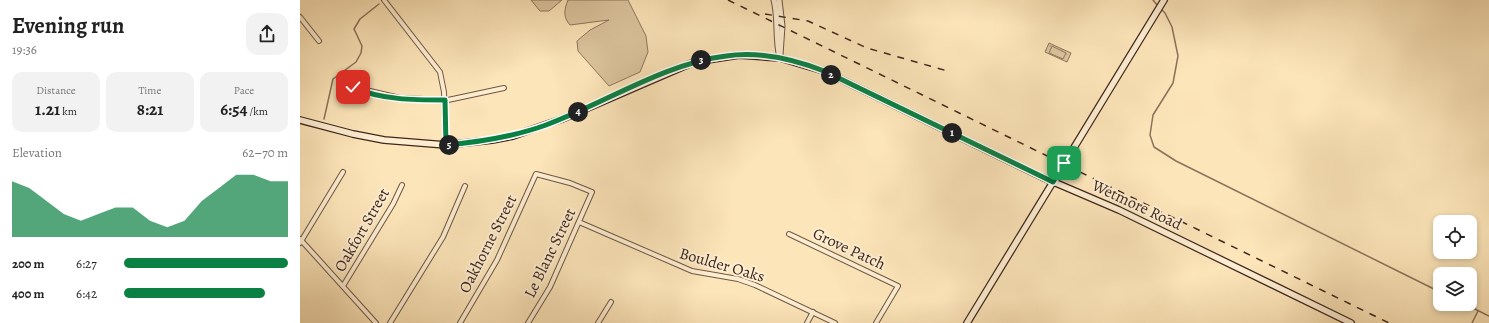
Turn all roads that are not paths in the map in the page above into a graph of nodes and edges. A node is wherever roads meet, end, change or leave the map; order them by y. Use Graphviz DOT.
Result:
graph roads {
  1 [pos="384,0"];
  2 [pos="774,0"];
  3 [pos="779,0"];
  4 [pos="1164,0"];
  5 [pos="300,17"];
  6 [pos="319,41"];
  7 [pos="780,58"];
  8 [pos="353,87"];
  9 [pos="504,88"];
  10 [pos="445,100"];
  11 [pos="301,121"];
  12 [pos="446,145"];
  13 [pos="343,172"];
  14 [pos="1053,182"];
  15 [pos="402,185"];
  16 [pos="465,186"];
  17 [pos="592,192"];
  18 [pos="579,222"];
  19 [pos="789,234"];
  20 [pos="301,240"];
  21 [pos="343,286"];
  22 [pos="611,302"];
  23 [pos="813,312"];
  24 [pos="1348,322"];
  25 [pos="376,323"];
  26 [pos="390,323"];
  27 [pos="459,323"];
  28 [pos="528,323"];
  29 [pos="598,323"];
  30 [pos="807,323"];
  31 [pos="835,323"];
  32 [pos="876,323"];
  33 [pos="967,323"];
  1 -- 10 [label="street"];
  2 -- 7 [label="street"];
  3 -- 7 [label="street"];
  4 -- 14 [label="main road"];
  5 -- 6 [label="street"];
  7 -- 12 [label="main road, Wetmore Road"];
  7 -- 14 [label="main road, Wetmore Road"];
  8 -- 10 [label="street"];
  9 -- 10 [label="street"];
  10 -- 12 [label="street"];
  11 -- 12 [label="main road, Wetmore Road"];
  13 -- 20 [label="street"];
  14 -- 24 [label="main road, Wetmore Road"];
  14 -- 33 [label="main road"];
  15 -- 21 [label="street, Oakfort Street"];
  16 -- 26 [label="street"];
  17 -- 18 [label="street, Le Blanc Street"];
  17 -- 27 [label="street, Oakhorne Street"];
  18 -- 23 [label="street, Boulder Oaks"];
  18 -- 28 [label="street, Le Blanc Street"];
  19 -- 32 [label="street, Grove Patch"];
  20 -- 21 [label="street"];
  21 -- 25 [label="street"];
  22 -- 29 [label="street"];
  23 -- 30 [label="street"];
  23 -- 31 [label="street, Boulder Oaks"];
}
